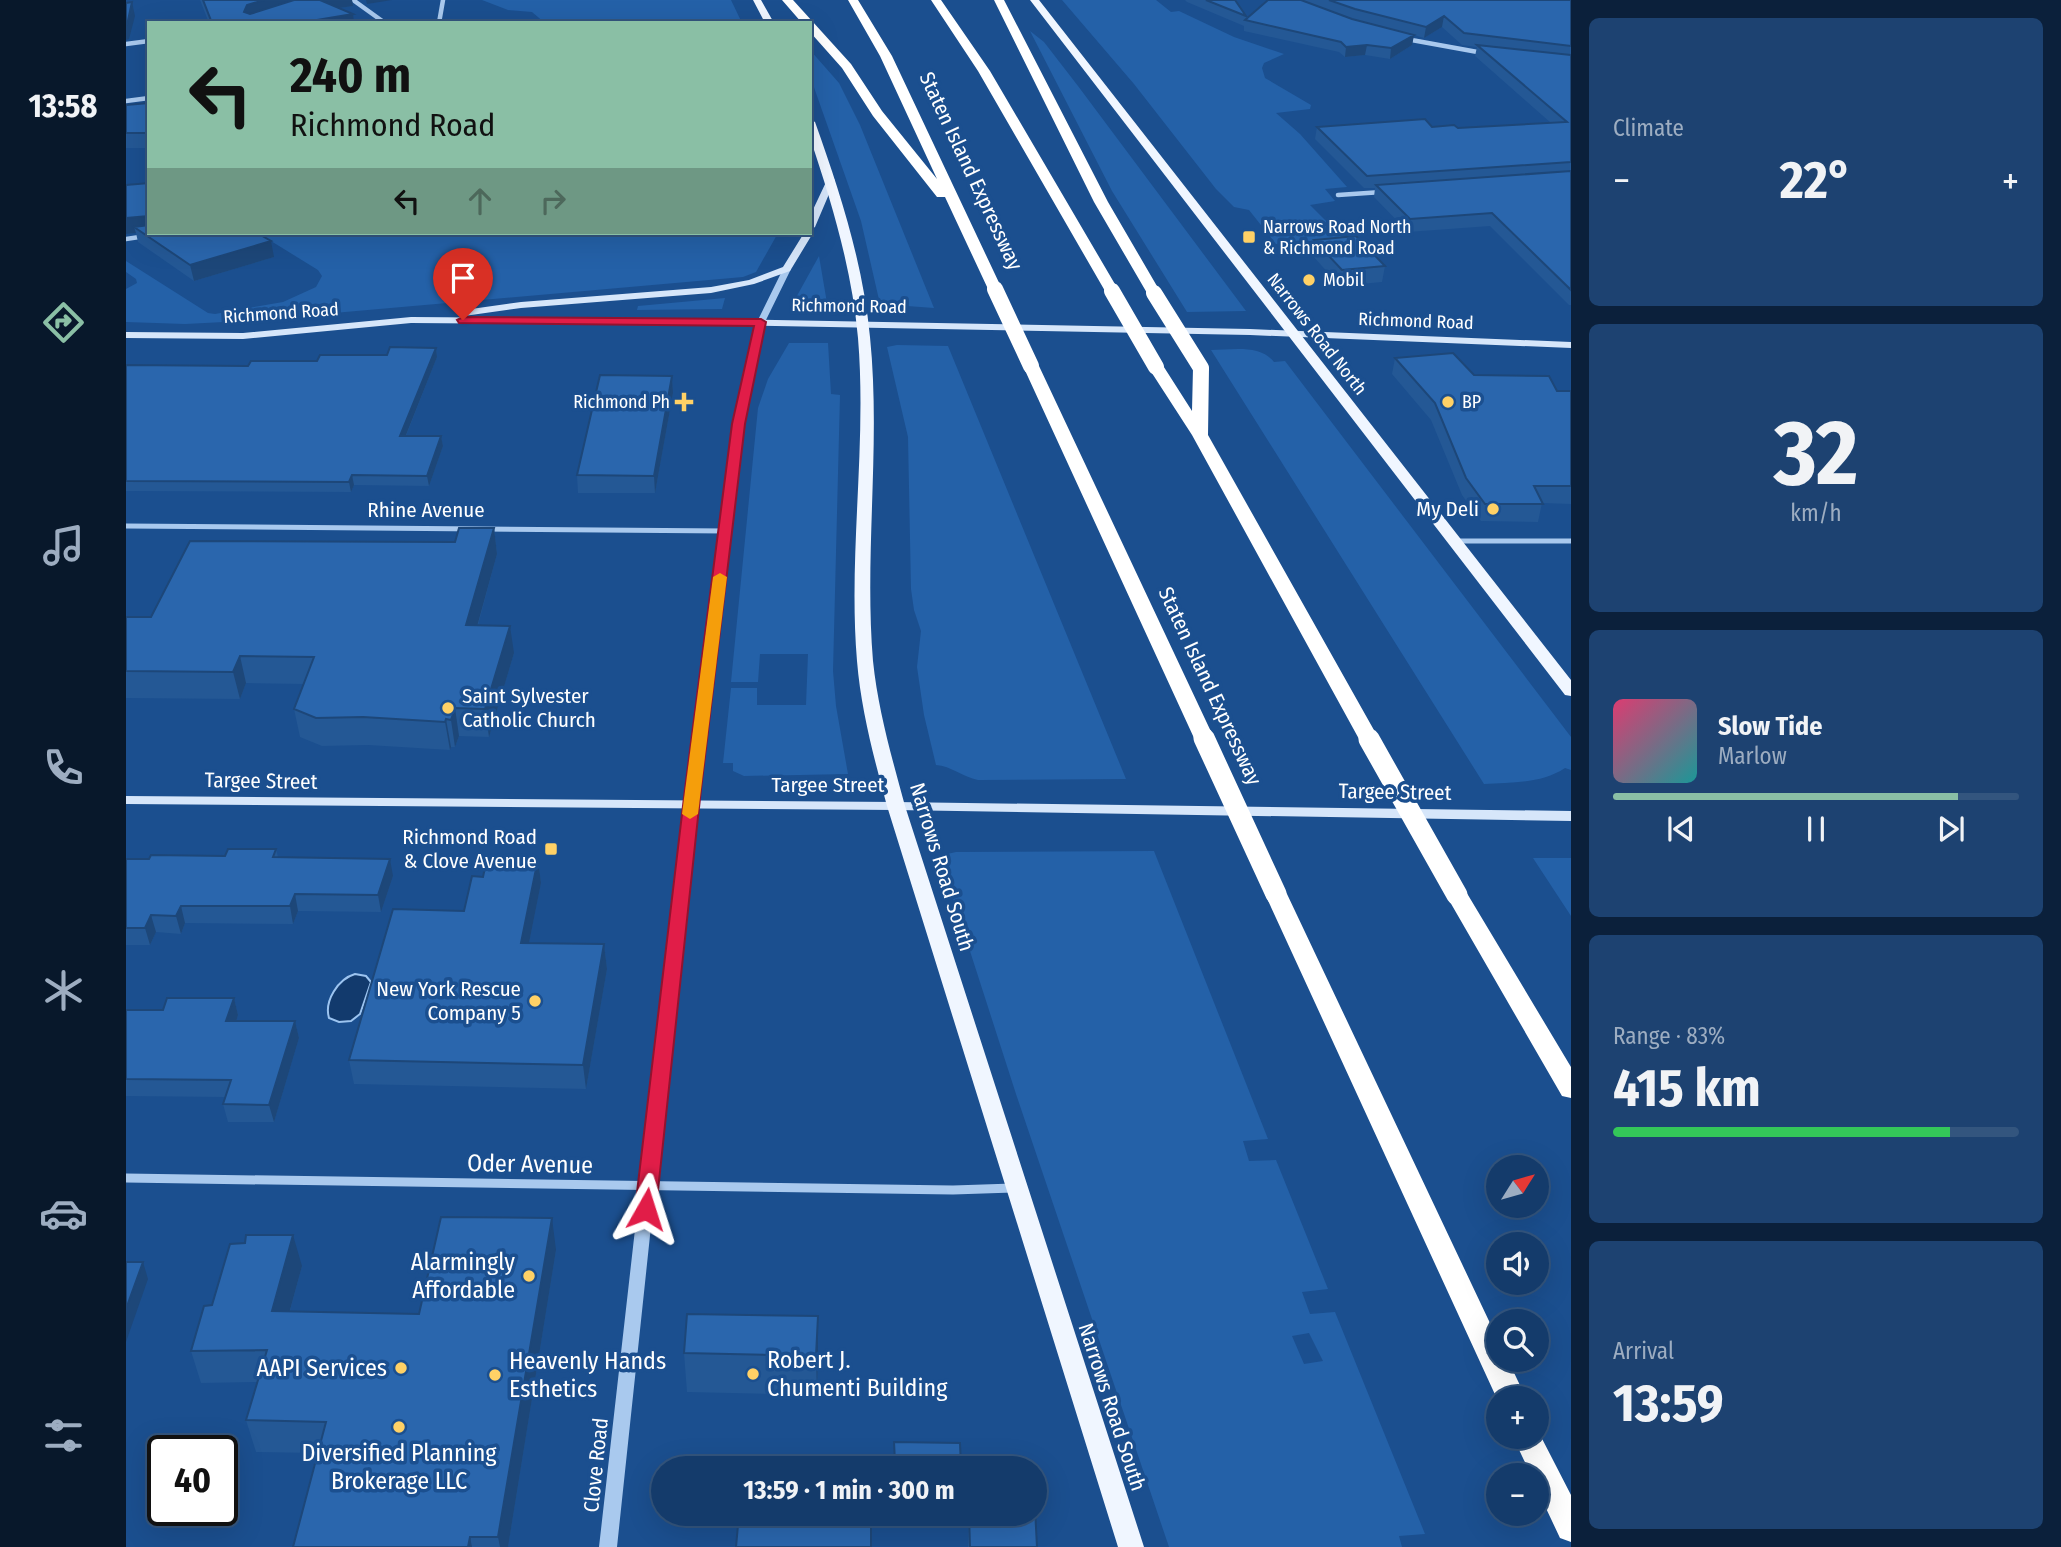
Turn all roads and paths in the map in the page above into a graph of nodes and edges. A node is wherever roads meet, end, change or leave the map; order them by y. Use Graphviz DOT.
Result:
graph roads {
  1 [pos="353,0"];
  2 [pos="443,0"];
  3 [pos="757,0"];
  4 [pos="787,0"];
  5 [pos="853,0"];
  6 [pos="936,0"];
  7 [pos="999,0"];
  8 [pos="1034,0"];
  9 [pos="382,21"];
  10 [pos="439,21"];
  11 [pos="769,21"];
  12 [pos="806,21"];
  13 [pos="812,27"];
  14 [pos="1403,38"];
  15 [pos="147,41"];
  16 [pos="126,44"];
  17 [pos="1484,53"];
  18 [pos="147,98"];
  19 [pos="126,101"];
  20 [pos="812,128"];
  21 [pos="831,180"];
  22 [pos="1392,191"];
  23 [pos="1338,195"];
  24 [pos="963,220"];
  25 [pos="812,223"];
  26 [pos="806,235"];
  27 [pos="149,236"];
  28 [pos="126,239"];
  29 [pos="787,269"];
  30 [pos="411,320"];
  31 [pos="761,322"];
  32 [pos="863,323"];
  33 [pos="1293,334"];
  34 [pos="126,335"];
  35 [pos="1571,345"];
  36 [pos="1200,435"];
  37 [pos="126,526"];
  38 [pos="726,531"];
  39 [pos="1455,541"];
  40 [pos="1571,541"];
  41 [pos="1571,691"];
  42 [pos="126,800"];
  43 [pos="691,806"];
  44 [pos="896,806"];
  45 [pos="1571,816"];
  46 [pos="1571,1088"];
  47 [pos="126,1178"];
  48 [pos="648,1186"];
  49 [pos="1017,1188"];
  50 [pos="1505,1386"];
  51 [pos="1534,1449"];
  52 [pos="1571,1528"];
  53 [pos="608,1547"];
  54 [pos="1131,1547"];
  1 -- 9 [label="street"];
  2 -- 10 [label="street"];
  3 -- 11 [label="main road"];
  4 -- 12 [label="highway"];
  5 -- 24 [label="highway, Staten Island Expressway"];
  6 -- 36 [label="highway, bridge"];
  7 -- 36 [label="highway, bridge"];
  8 -- 33 [label="main road, Narrows Road North"];
  13 -- 24 [label="highway"];
  14 -- 17 [label="street"];
  15 -- 16 [label="street"];
  18 -- 19 [label="street"];
  20 -- 21 [label="main road"];
  21 -- 25 [label="main road"];
  21 -- 32 [label="main road, Narrows Road South"];
  22 -- 23 [label="street"];
  24 -- 50 [label="highway, Staten Island Expressway, bridge"];
  26 -- 29 [label="main road, Clove Road"];
  27 -- 28 [label="street"];
  29 -- 30 [label="main road"];
  29 -- 31 [label="street, Clove Road"];
  30 -- 31 [label="main road, Richmond Road"];
  30 -- 34 [label="main road, Richmond Road"];
  31 -- 32 [label="main road, Richmond Road"];
  31 -- 38 [label="street, Clove Road"];
  32 -- 33 [label="main road, Richmond Road"];
  32 -- 44 [label="main road, Narrows Road South"];
  33 -- 35 [label="main road, Richmond Road"];
  33 -- 39 [label="main road, Narrows Road North"];
  36 -- 46 [label="highway, bridge"];
  37 -- 38 [label="street, Rhine Avenue"];
  38 -- 43 [label="street, Clove Road"];
  39 -- 40 [label="street"];
  39 -- 41 [label="main road, Narrows Road North"];
  42 -- 43 [label="main road, Targee Street"];
  43 -- 44 [label="main road, Targee Street"];
  43 -- 48 [label="street, Clove Road"];
  44 -- 45 [label="main road, Targee Street"];
  44 -- 49 [label="main road, Narrows Road South"];
  47 -- 48 [label="street, Oder Avenue"];
  48 -- 49 [label="street, Oder Avenue"];
  48 -- 53 [label="street, Clove Road"];
  49 -- 54 [label="main road, Narrows Road South"];
  51 -- 52 [label="highway"];
}
